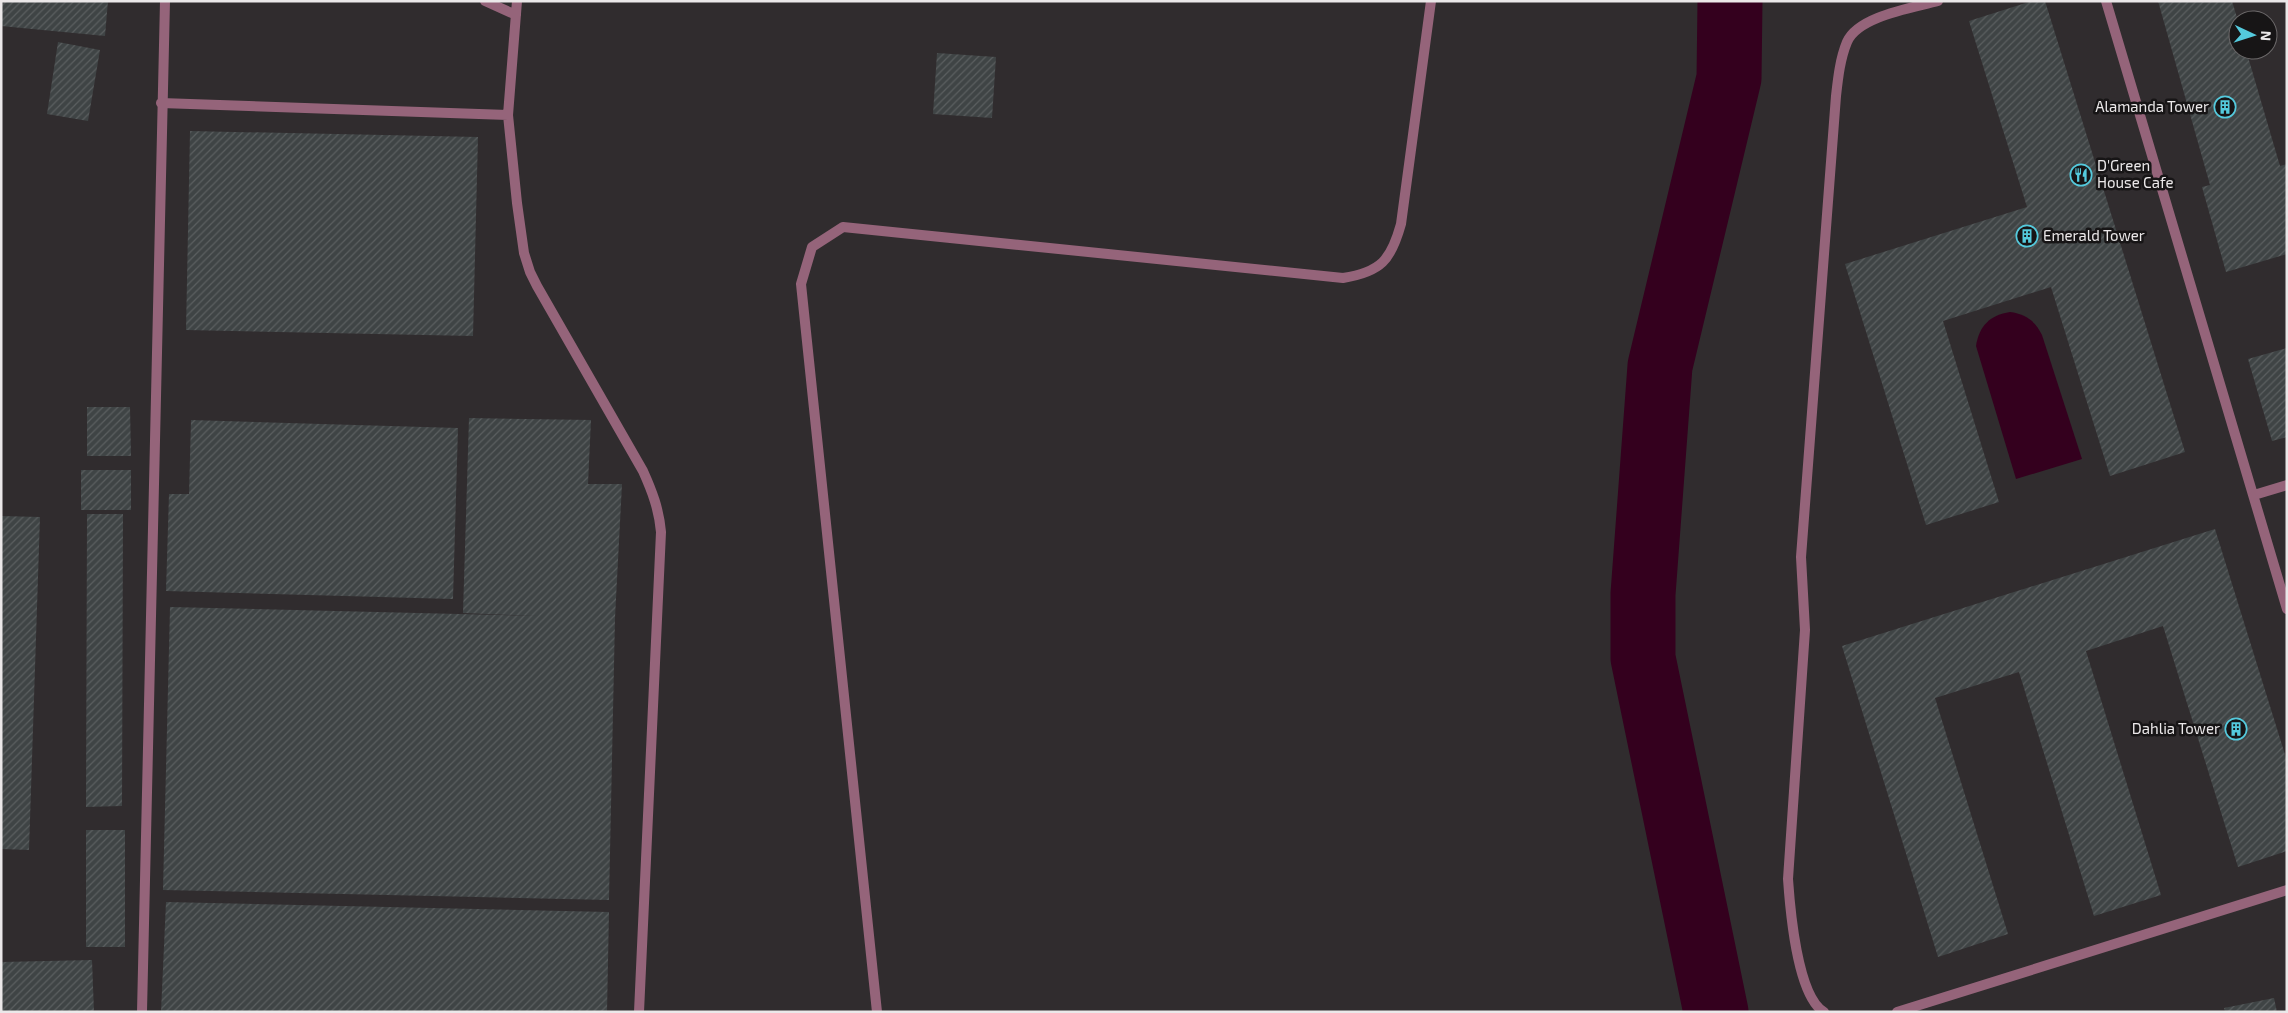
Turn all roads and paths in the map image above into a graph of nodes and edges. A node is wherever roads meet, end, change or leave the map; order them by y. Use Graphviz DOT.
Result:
graph roads {
  1 [pos="165,1"];
  2 [pos="485,1"];
  3 [pos="517,1"];
  4 [pos="1431,1"];
  5 [pos="1938,1"];
  6 [pos="2106,1"];
  7 [pos="516,15"];
  8 [pos="161,103"];
  9 [pos="508,115"];
  10 [pos="2287,485"];
  11 [pos="2254,495"];
  12 [pos="2287,609"];
  13 [pos="2287,890"];
  14 [pos="142,1012"];
  15 [pos="639,1012"];
  16 [pos="878,1012"];
  17 [pos="1824,1012"];
  18 [pos="1896,1012"];
  1 -- 8 [label="lane"];
  2 -- 7 [label="lane"];
  3 -- 7 [label="lane"];
  4 -- 16 [label="lane"];
  5 -- 17 [label="lane"];
  6 -- 11 [label="lane"];
  7 -- 9 [label="lane"];
  8 -- 9 [label="lane"];
  8 -- 14 [label="lane"];
  9 -- 15 [label="lane"];
  10 -- 11 [label="lane"];
  11 -- 12 [label="lane"];
  13 -- 18 [label="lane"];
}
